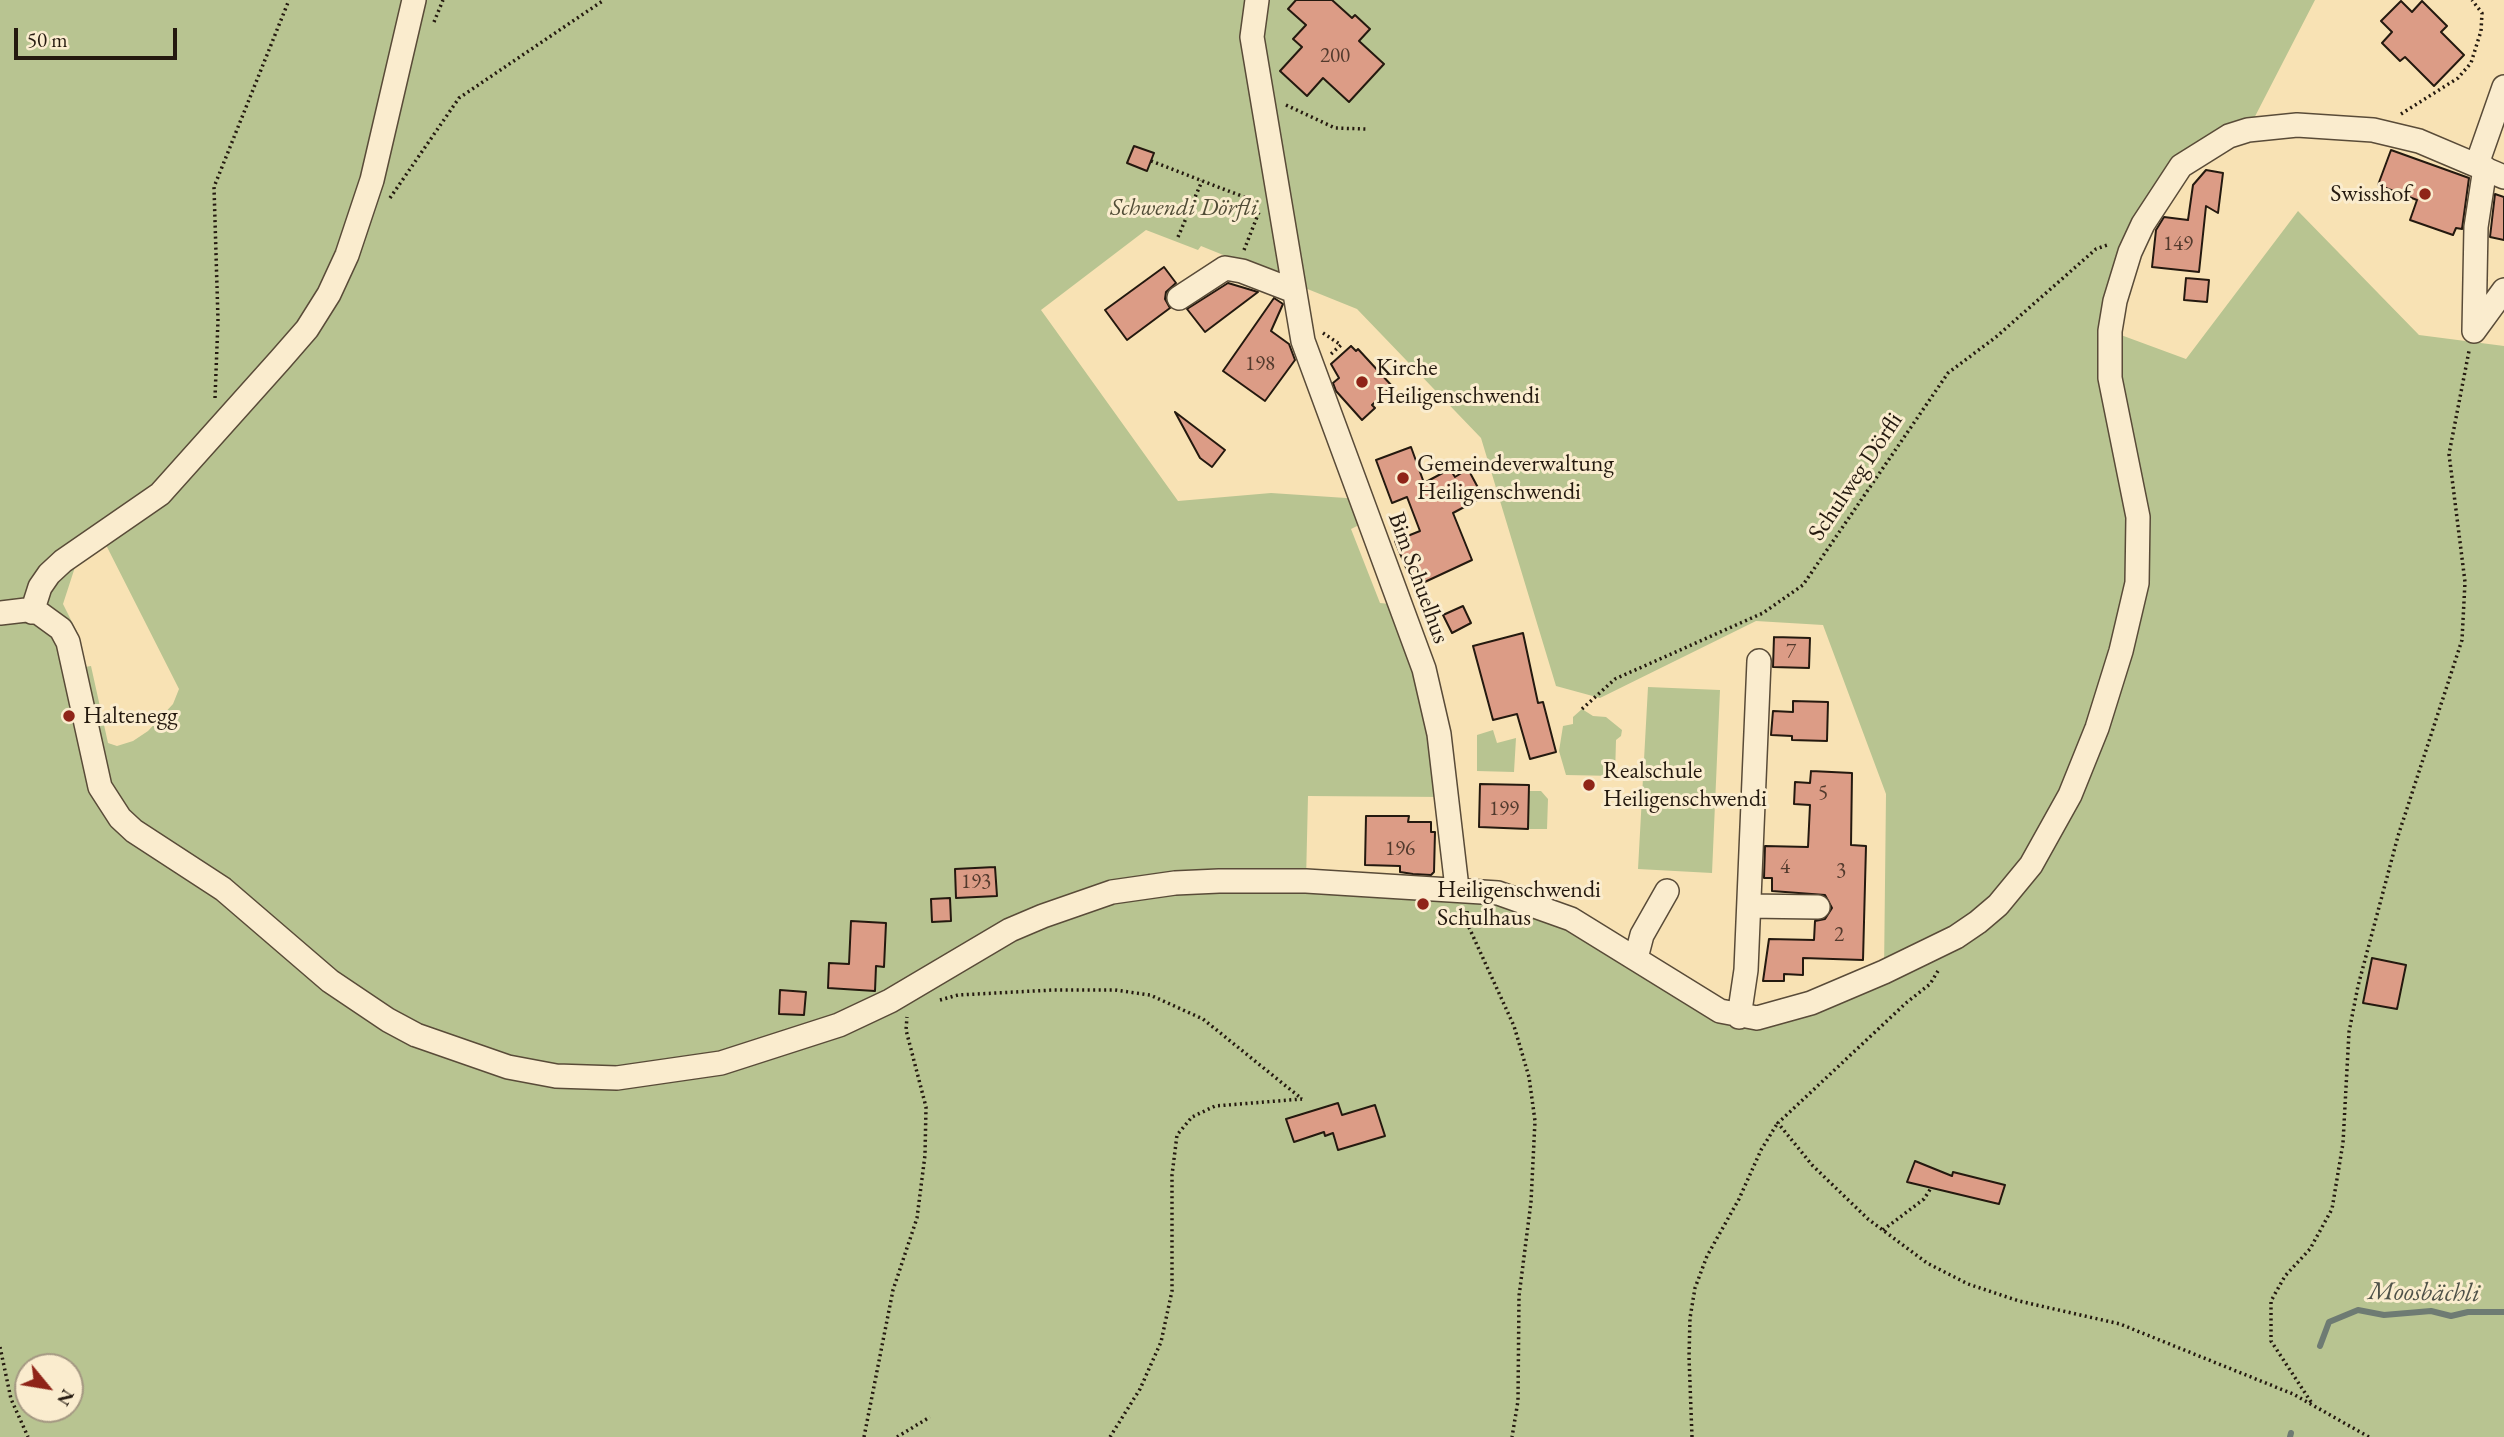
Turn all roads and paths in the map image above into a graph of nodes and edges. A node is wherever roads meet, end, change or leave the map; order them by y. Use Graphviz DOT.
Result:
graph roads {
  1 [pos="289,0"];
  2 [pos="414,0"];
  3 [pos="604,0"];
  4 [pos="1257,0"];
  5 [pos="2472,0"];
  6 [pos="2504,87"];
  7 [pos="1262,90"];
  8 [pos="2392,125"];
  9 [pos="1366,129"];
  10 [pos="1151,161"];
  11 [pos="2489,170"];
  12 [pos="1202,181"];
  13 [pos="384,207"];
  14 [pos="2138,234"];
  15 [pos="1178,237"];
  16 [pos="1242,256"];
  17 [pos="2504,290"];
  18 [pos="1294,291"];
  19 [pos="1179,298"];
  20 [pos="2474,331"];
  21 [pos="213,435"];
  22 [pos="3,610"];
  23 [pos="32,612"];
  24 [pos="1759,661"];
  25 [pos="1582,709"];
  26 [pos="1462,888"];
  27 [pos="1667,891"];
  28 [pos="1749,906"];
  29 [pos="1818,906"];
  30 [pos="1937,946"];
  31 [pos="1636,958"];
  32 [pos="933,1002"];
  33 [pos="909,1005"];
  34 [pos="1740,1017"];
  35 [pos="1778,1123"];
  36 [pos="1931,1188"];
  37 [pos="1883,1230"];
  38 [pos="0,1347"];
  39 [pos="2311,1402"];
  40 [pos="930,1417"];
  41 [pos="28,1437"];
  42 [pos="864,1437"];
  43 [pos="897,1437"];
  44 [pos="1110,1437"];
  45 [pos="1512,1437"];
  46 [pos="1692,1437"];
  47 [pos="2369,1437"];
  1 -- 21 [label="path"];
  2 -- 21 [label="street"];
  3 -- 13 [label="path"];
  4 -- 7 [label="street, Bim Schuelhus"];
  5 -- 8 [label="path"];
  6 -- 11 [label="street"];
  7 -- 9 [label="path"];
  7 -- 18 [label="street, Bim Schuelhus"];
  8 -- 11 [label="street"];
  8 -- 14 [label="street"];
  10 -- 12 [label="path"];
  11 -- 20 [label="street"];
  12 -- 15 [label="path"];
  12 -- 16 [label="path"];
  14 -- 25 [label="path, Schulweg Dörfli"];
  14 -- 30 [label="street"];
  17 -- 20 [label="street"];
  18 -- 19 [label="street"];
  18 -- 26 [label="street, Bim Schuelhus"];
  20 -- 39 [label="path"];
  21 -- 23 [label="street"];
  22 -- 23 [label="street"];
  23 -- 26 [label="street"];
  24 -- 28 [label="street"];
  26 -- 31 [label="street"];
  26 -- 45 [label="path"];
  27 -- 31 [label="street"];
  28 -- 29 [label="street"];
  28 -- 34 [label="street"];
  30 -- 34 [label="street"];
  30 -- 35 [label="path"];
  31 -- 34 [label="street"];
  32 -- 44 [label="path"];
  33 -- 42 [label="path"];
  35 -- 37 [label="path"];
  35 -- 46 [label="path"];
  36 -- 37 [label="path"];
  37 -- 39 [label="path"];
  38 -- 41 [label="path"];
  39 -- 47 [label="path"];
  40 -- 43 [label="path"];
}
